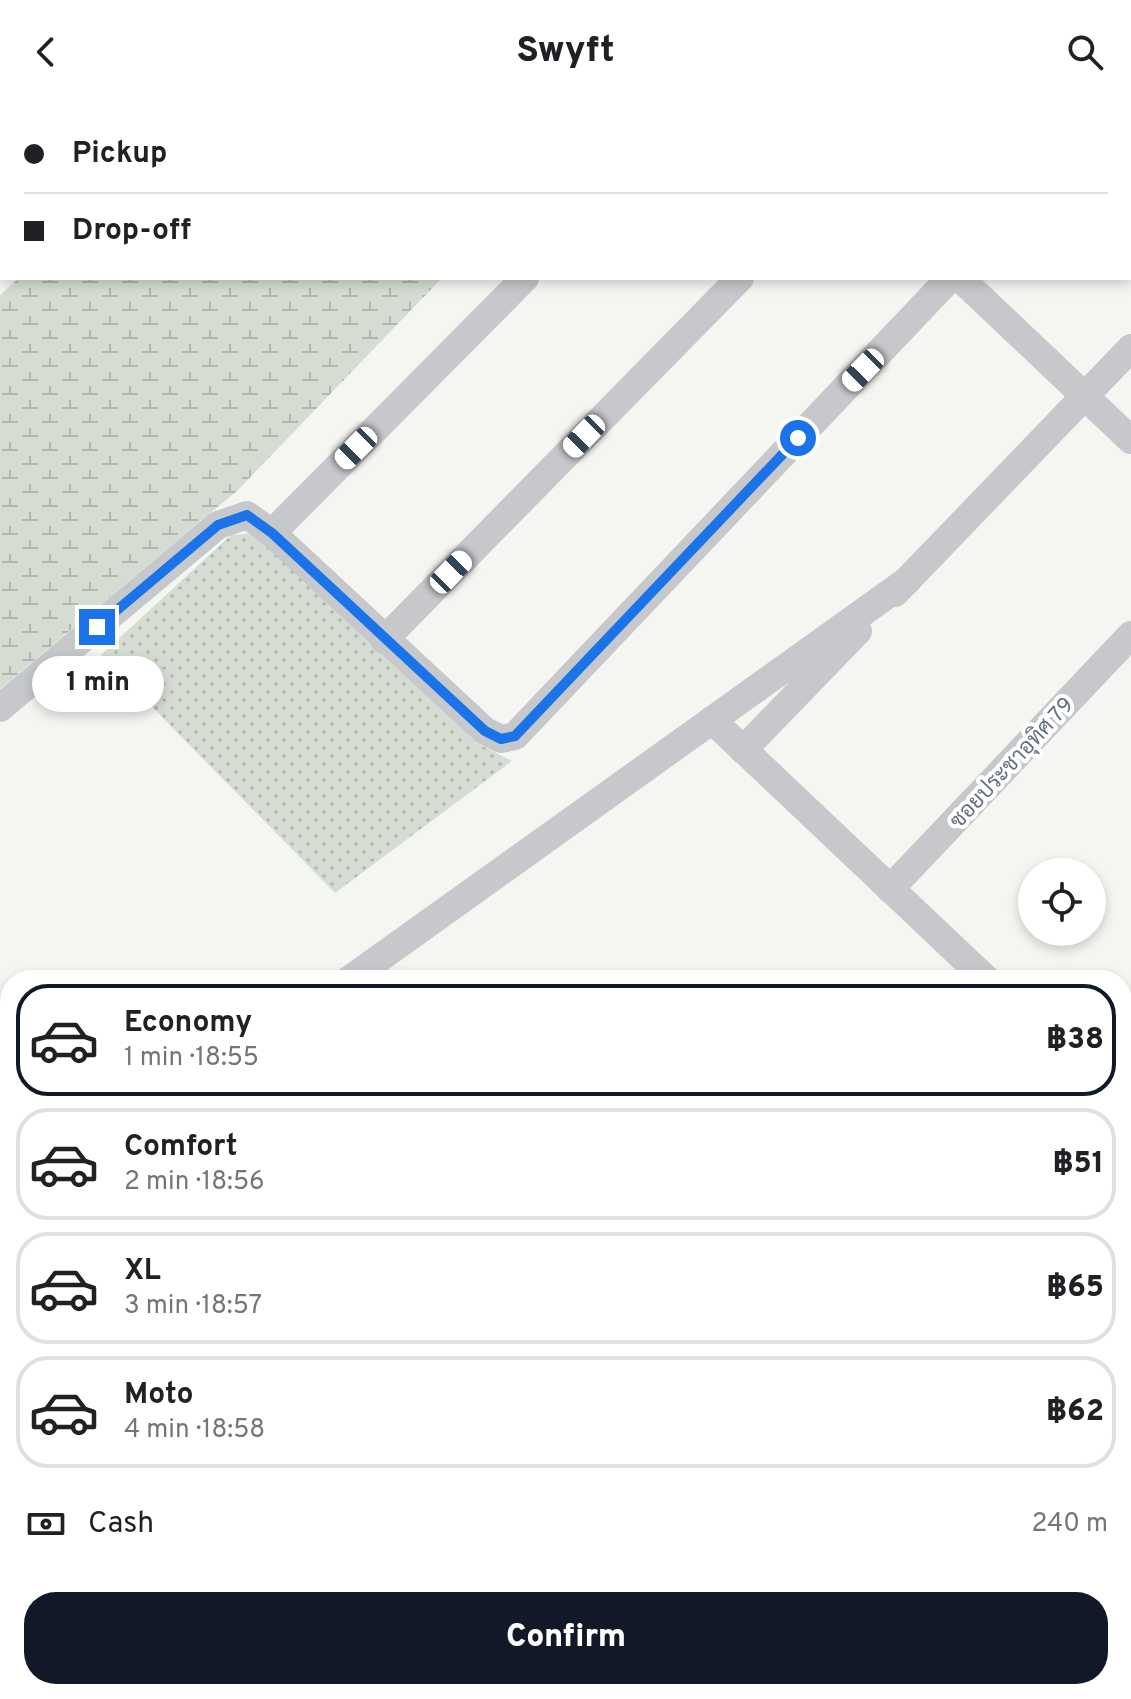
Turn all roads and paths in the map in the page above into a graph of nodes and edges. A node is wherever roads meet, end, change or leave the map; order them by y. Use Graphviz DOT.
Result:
graph roads {
  1 [pos="523,280"];
  2 [pos="738,280"];
  3 [pos="948,280"];
  4 [pos="962,280"];
  5 [pos="1131,348"];
  6 [pos="1085,396"];
  7 [pos="1131,440"];
  8 [pos="272,533"];
  9 [pos="908,580"];
  10 [pos="384,640"];
  11 [pos="1125,655"];
  12 [pos="0,708"];
  13 [pos="712,720"];
  14 [pos="743,750"];
  15 [pos="890,889"];
  16 [pos="363,970"];
  17 [pos="976,970"];
  1 -- 8 [label="street"];
  2 -- 10 [label="street"];
  3 -- 10 [label="street"];
  4 -- 6 [label="street"];
  5 -- 6 [label="street"];
  6 -- 7 [label="street"];
  6 -- 9 [label="street"];
  8 -- 10 [label="street"];
  8 -- 12 [label="street"];
  9 -- 13 [label="street"];
  9 -- 14 [label="street"];
  11 -- 15 [label="street, ซอยประชาอุทิศ 79"];
  13 -- 14 [label="street"];
  13 -- 16 [label="street"];
  14 -- 15 [label="street"];
  15 -- 17 [label="street"];
}
